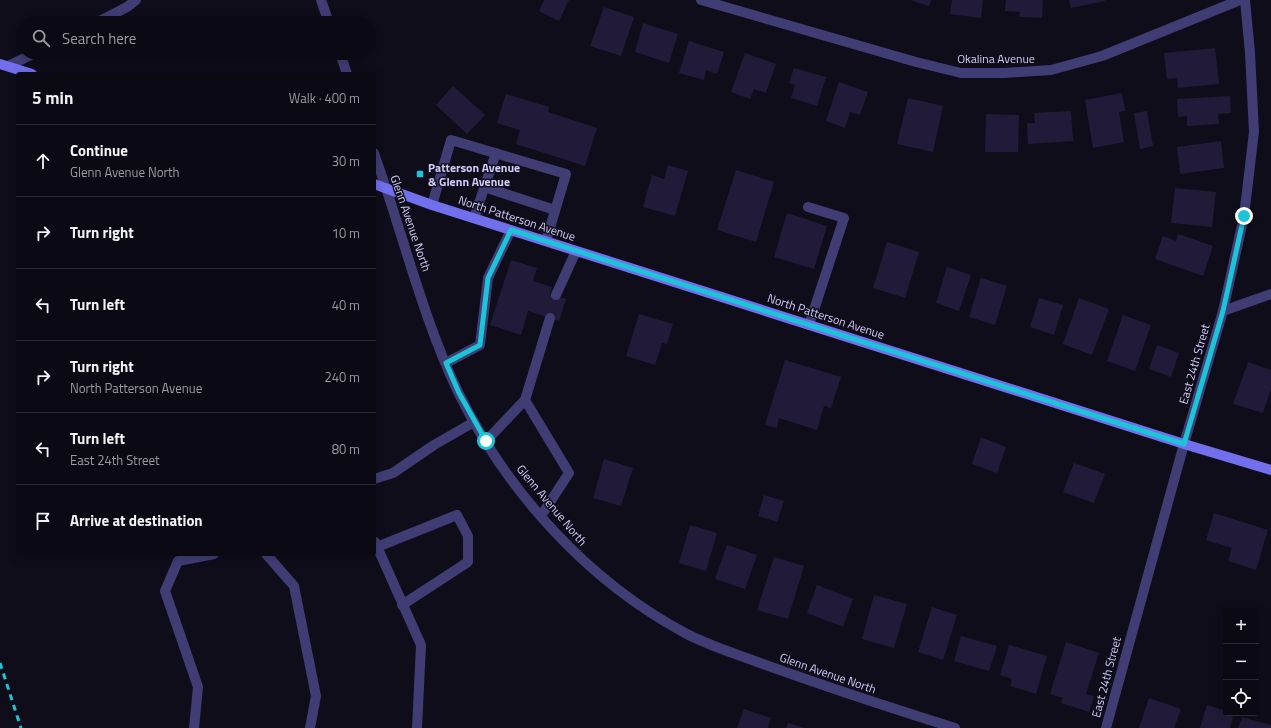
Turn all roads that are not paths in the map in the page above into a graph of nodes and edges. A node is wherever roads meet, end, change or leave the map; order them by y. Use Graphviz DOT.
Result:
graph roads {
  1 [pos="136,0"];
  2 [pos="322,0"];
  3 [pos="701,0"];
  4 [pos="1240,0"];
  5 [pos="1245,0"];
  6 [pos="110,16"];
  7 [pos="327,16"];
  8 [pos="17,60"];
  9 [pos="342,60"];
  10 [pos="4,65"];
  11 [pos="26,72"];
  12 [pos="346,72"];
  13 [pos="496,153"];
  14 [pos="376,159"];
  15 [pos="376,185"];
  16 [pos="484,187"];
  17 [pos="386,188"];
  18 [pos="432,205"];
  19 [pos="808,207"];
  20 [pos="555,210"];
  21 [pos="474,218"];
  22 [pos="511,230"];
  23 [pos="546,241"];
  24 [pos="576,251"];
  25 [pos="1271,294"];
  26 [pos="556,296"];
  27 [pos="1223,311"];
  28 [pos="550,318"];
  29 [pos="809,325"];
  30 [pos="446,363"];
  31 [pos="525,400"];
  32 [pos="474,422"];
  33 [pos="486,441"];
  34 [pos="1184,444"];
  35 [pos="1271,470"];
  36 [pos="376,478"];
  37 [pos="541,516"];
  38 [pos="376,544"];
  39 [pos="376,546"];
  40 [pos="204,556"];
  41 [pos="268,556"];
  42 [pos="402,605"];
  43 [pos="194,728"];
  44 [pos="310,728"];
  45 [pos="417,728"];
  46 [pos="955,728"];
  47 [pos="1106,728"];
  1 -- 6 [label="street"];
  2 -- 7 [label="street"];
  3 -- 4 [label="street, Okalina Avenue"];
  5 -- 27 [label="street, East 24th Street"];
  8 -- 10 [label="street"];
  9 -- 12 [label="street"];
  10 -- 11 [label="main road"];
  13 -- 16 [label="street"];
  13 -- 18 [label="street"];
  13 -- 20 [label="street"];
  14 -- 17 [label="street, Glenn Avenue North"];
  15 -- 17 [label="main road, North Patterson Avenue"];
  16 -- 20 [label="street"];
  16 -- 21 [label="street"];
  17 -- 18 [label="main road, North Patterson Avenue"];
  17 -- 30 [label="street, Glenn Avenue North"];
  18 -- 21 [label="main road, North Patterson Avenue"];
  19 -- 29 [label="street"];
  20 -- 23 [label="street"];
  21 -- 22 [label="main road, North Patterson Avenue"];
  22 -- 23 [label="main road, North Patterson Avenue"];
  22 -- 30 [label="street"];
  23 -- 24 [label="main road, North Patterson Avenue"];
  24 -- 26 [label="street"];
  24 -- 29 [label="main road, North Patterson Avenue"];
  25 -- 27 [label="street"];
  27 -- 34 [label="street, East 24th Street"];
  28 -- 31 [label="street"];
  29 -- 34 [label="main road, North Patterson Avenue"];
  30 -- 32 [label="street, Glenn Avenue North"];
  31 -- 33 [label="street"];
  31 -- 37 [label="street"];
  32 -- 33 [label="street, Glenn Avenue North"];
  32 -- 36 [label="street"];
  33 -- 37 [label="street, Glenn Avenue North"];
  34 -- 35 [label="main road, North Patterson Avenue"];
  34 -- 47 [label="street, East 24th Street"];
  37 -- 46 [label="street, Glenn Avenue North"];
  38 -- 42 [label="street"];
  39 -- 42 [label="street"];
  40 -- 43 [label="street"];
  41 -- 44 [label="street"];
  42 -- 45 [label="street"];
}
